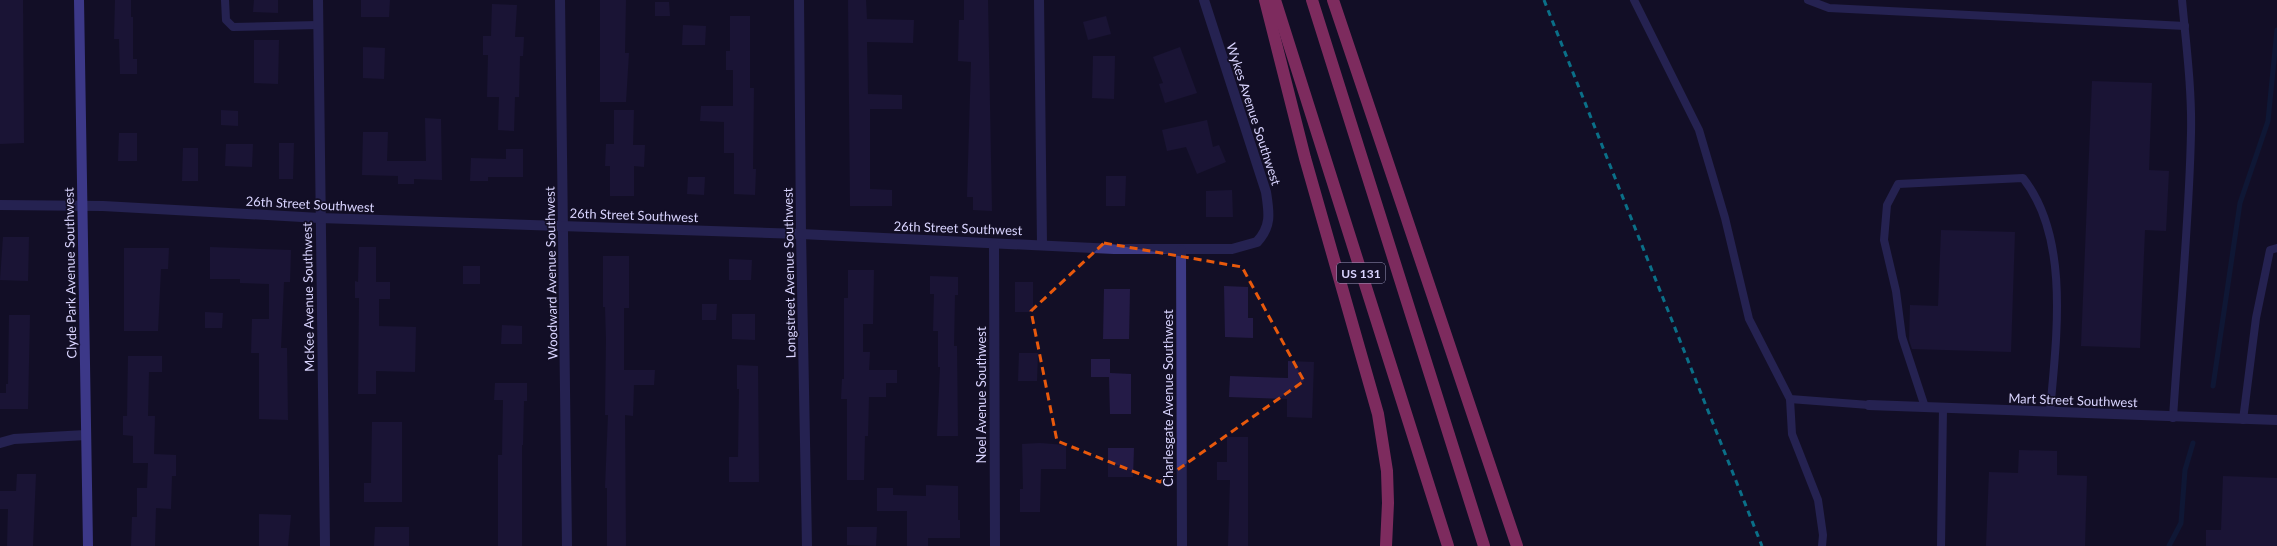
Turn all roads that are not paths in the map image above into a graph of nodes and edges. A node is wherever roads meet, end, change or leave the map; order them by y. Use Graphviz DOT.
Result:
graph roads {
  1 [pos="79,0"];
  2 [pos="225,0"];
  3 [pos="318,0"];
  4 [pos="560,0"];
  5 [pos="799,0"];
  6 [pos="1039,0"];
  7 [pos="1204,0"];
  8 [pos="1265,0"];
  9 [pos="1275,0"];
  10 [pos="1312,0"];
  11 [pos="1332,0"];
  12 [pos="1808,0"];
  13 [pos="2182,0"];
  14 [pos="1635,1"];
  15 [pos="318,25"];
  16 [pos="2185,26"];
  17 [pos="0,205"];
  18 [pos="81,206"];
  19 [pos="320,218"];
  20 [pos="563,225"];
  21 [pos="801,234"];
  22 [pos="1263,236"];
  23 [pos="994,244"];
  24 [pos="1042,244"];
  25 [pos="2277,248"];
  26 [pos="1180,250"];
  27 [pos="1790,399"];
  28 [pos="1869,405"];
  29 [pos="1925,407"];
  30 [pos="1943,408"];
  31 [pos="2050,412"];
  32 [pos="2173,418"];
  33 [pos="2243,420"];
  34 [pos="2277,420"];
  35 [pos="86,435"];
  36 [pos="0,443"];
  37 [pos="88,546"];
  38 [pos="325,546"];
  39 [pos="568,546"];
  40 [pos="807,546"];
  41 [pos="995,546"];
  42 [pos="1182,546"];
  43 [pos="1386,546"];
  44 [pos="1448,546"];
  45 [pos="1484,546"];
  46 [pos="1517,546"];
  47 [pos="1822,546"];
  48 [pos="1941,546"];
  1 -- 18 [label="main road, Clyde Park Avenue Southwest"];
  2 -- 15 [label="lane"];
  3 -- 15 [label="street, McKee Avenue Southwest"];
  4 -- 20 [label="street, Woodward Avenue Southwest"];
  5 -- 21 [label="street, Longstreet Avenue Southwest"];
  6 -- 24 [label="street"];
  7 -- 22 [label="street, Wykes Avenue Southwest"];
  8 -- 43 [label="highway"];
  9 -- 44 [label="highway, US 131"];
  10 -- 45 [label="highway, US 131"];
  11 -- 46 [label="highway"];
  12 -- 16 [label="lane"];
  13 -- 16 [label="lane"];
  14 -- 27 [label="lane"];
  15 -- 19 [label="street, McKee Avenue Southwest"];
  16 -- 32 [label="lane"];
  17 -- 18 [label="street, 26th Street Southwest"];
  18 -- 19 [label="street, 26th Street Southwest"];
  18 -- 35 [label="main road, Clyde Park Avenue Southwest"];
  19 -- 20 [label="street, 26th Street Southwest"];
  19 -- 38 [label="street, McKee Avenue Southwest"];
  20 -- 21 [label="street, 26th Street Southwest"];
  20 -- 39 [label="street, Woodward Avenue Southwest"];
  21 -- 23 [label="street, 26th Street Southwest"];
  21 -- 40 [label="street, Longstreet Avenue Southwest"];
  22 -- 26 [label="street, 26th Street Southwest"];
  23 -- 24 [label="street, 26th Street Southwest"];
  23 -- 41 [label="street, Noel Avenue Southwest"];
  24 -- 26 [label="street, 26th Street Southwest"];
  25 -- 33 [label="lane"];
  26 -- 42 [label="street, Charlesgate Avenue Southwest"];
  27 -- 28 [label="lane"];
  27 -- 47 [label="lane"];
  28 -- 29 [label="street, Mart Street Southwest"];
  29 -- 30 [label="street, Mart Street Southwest"];
  29 -- 31 [label="lane"];
  30 -- 31 [label="street, Mart Street Southwest"];
  30 -- 48 [label="lane"];
  31 -- 32 [label="street, Mart Street Southwest"];
  32 -- 33 [label="street, Mart Street Southwest"];
  33 -- 34 [label="street, Mart Street Southwest"];
  35 -- 36 [label="street"];
  35 -- 37 [label="main road, Clyde Park Avenue Southwest"];
}
